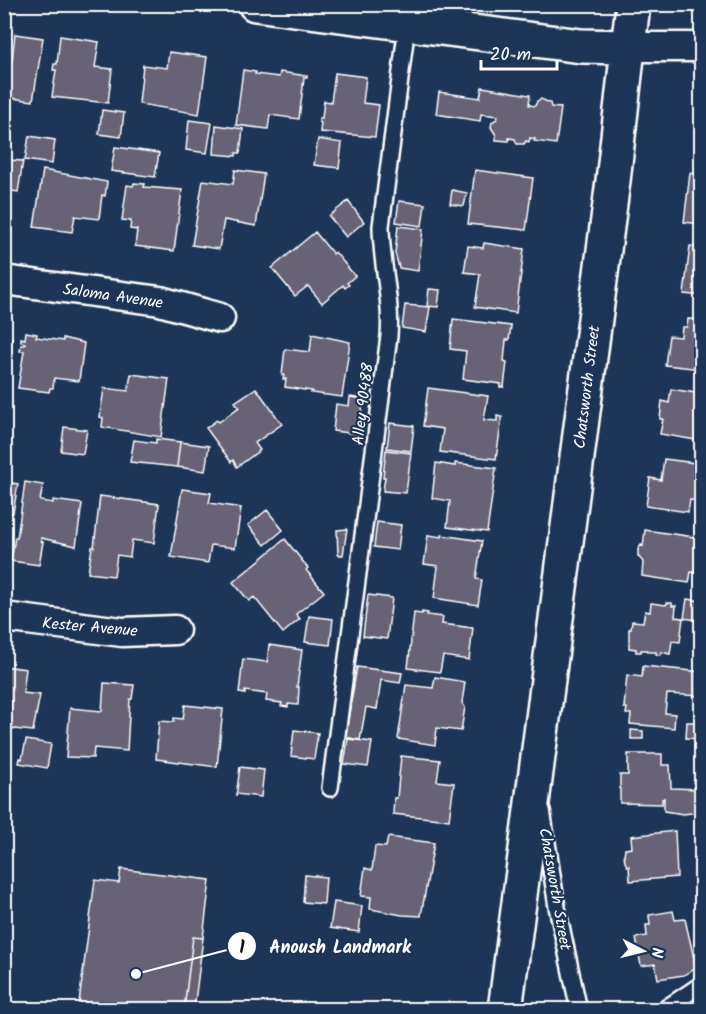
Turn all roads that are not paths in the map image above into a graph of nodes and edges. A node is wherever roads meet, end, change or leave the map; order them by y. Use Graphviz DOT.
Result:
graph roads {
  1 [pos="255,4"];
  2 [pos="633,4"];
  3 [pos="365,12"];
  4 [pos="407,25"];
  5 [pos="628,47"];
  6 [pos="702,47"];
  7 [pos="4,280"];
  8 [pos="220,318"];
  9 [pos="4,617"];
  10 [pos="175,630"];
  11 [pos="537,768"];
  12 [pos="330,788"];
  13 [pos="702,984"];
  14 [pos="505,1010"];
  15 [pos="579,1010"];
  16 [pos="663,1010"];
  1 -- 3 [label="main road"];
  2 -- 5 [label="main road, Chatsworth Street"];
  3 -- 4 [label="main road"];
  4 -- 5 [label="main road"];
  4 -- 12 [label="lane, Alley 90488"];
  5 -- 6 [label="street"];
  5 -- 11 [label="main road, Chatsworth Street"];
  7 -- 8 [label="street, Saloma Avenue"];
  9 -- 10 [label="street, Kester Avenue"];
  11 -- 14 [label="main road, Chatsworth Street"];
  11 -- 15 [label="lane, Chatsworth Street"];
  13 -- 16 [label="lane"];
}
